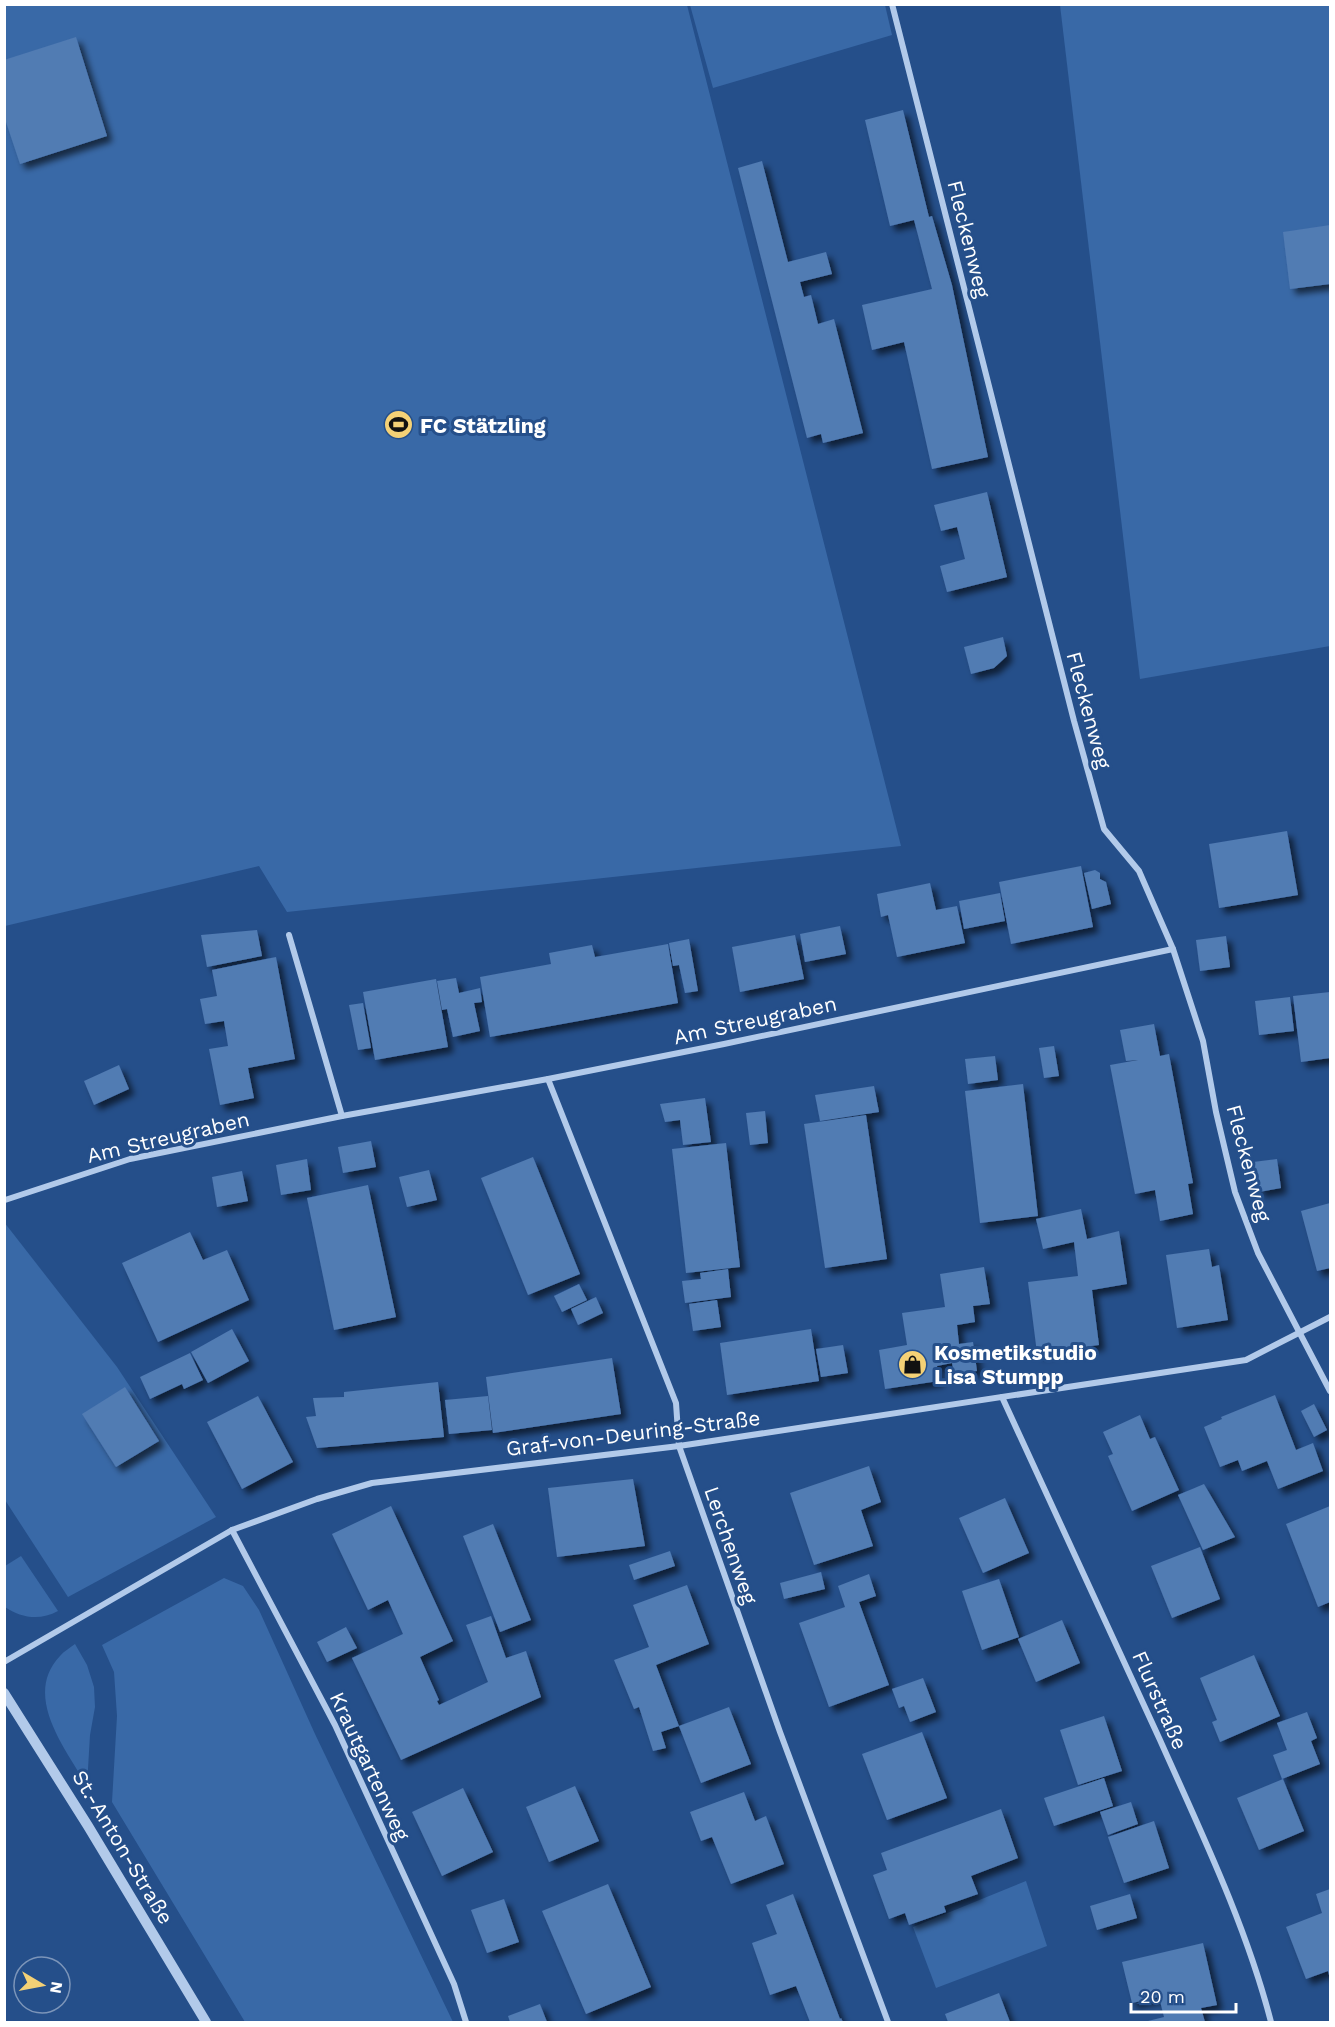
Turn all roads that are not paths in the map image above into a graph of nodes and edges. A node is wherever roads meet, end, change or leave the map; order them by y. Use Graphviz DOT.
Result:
graph roads {
  1 [pos="892,4"];
  2 [pos="289,935"];
  3 [pos="1173,949"];
  4 [pos="548,1079"];
  5 [pos="342,1116"];
  6 [pos="4,1200"];
  7 [pos="1330,1317"];
  8 [pos="1299,1333"];
  9 [pos="1330,1391"];
  10 [pos="1002,1397"];
  11 [pos="679,1446"];
  12 [pos="232,1530"];
  13 [pos="4,1662"];
  14 [pos="4,1693"];
  15 [pos="206,2022"];
  16 [pos="466,2022"];
  17 [pos="888,2022"];
  18 [pos="1271,2022"];
  1 -- 3 [label="street, Fleckenweg"];
  2 -- 5 [label="street"];
  3 -- 4 [label="street, Am Streugraben"];
  3 -- 8 [label="street, Fleckenweg"];
  4 -- 5 [label="street, Am Streugraben"];
  4 -- 11 [label="street, Lerchenweg"];
  5 -- 6 [label="street, Am Streugraben"];
  7 -- 8 [label="street, Graf-von-Deuring-Straße"];
  8 -- 9 [label="street, Fleckenweg"];
  8 -- 10 [label="street, Graf-von-Deuring-Straße"];
  10 -- 11 [label="street, Graf-von-Deuring-Straße"];
  10 -- 18 [label="street, Flurstraße"];
  11 -- 12 [label="street, Graf-von-Deuring-Straße"];
  11 -- 17 [label="street, Lerchenweg"];
  12 -- 13 [label="street, Graf-von-Deuring-Straße"];
  12 -- 16 [label="street, Krautgartenweg"];
  14 -- 15 [label="street, St.-Anton-Straße"];
}
